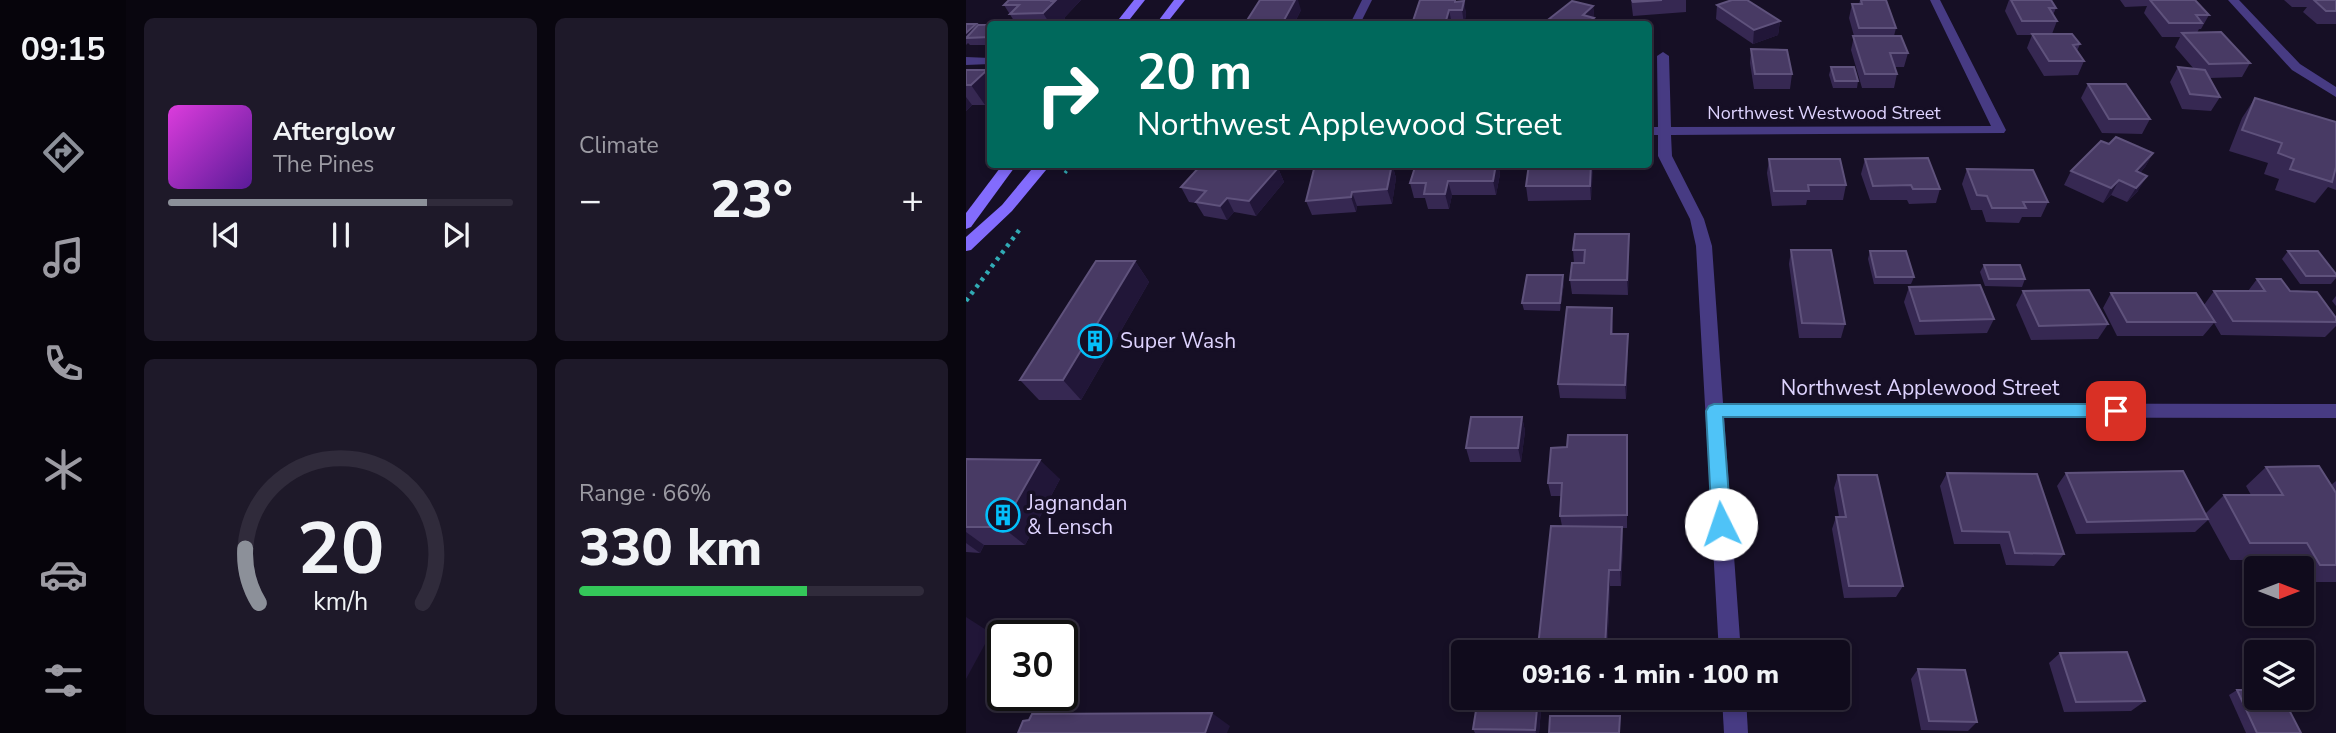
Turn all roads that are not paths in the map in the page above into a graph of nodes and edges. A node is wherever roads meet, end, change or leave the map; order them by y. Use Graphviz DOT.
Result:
graph roads {
  1 [pos="1140,0"];
  2 [pos="1180,0"];
  3 [pos="1367,0"];
  4 [pos="1935,0"];
  5 [pos="2232,0"];
  6 [pos="1122,21"];
  7 [pos="1163,21"];
  8 [pos="1356,21"];
  9 [pos="1663,56"];
  10 [pos="966,61"];
  11 [pos="987,61"];
  12 [pos="2336,93"];
  13 [pos="1656,131"];
  14 [pos="1007,168"];
  15 [pos="1041,168"];
  16 [pos="966,224"];
  17 [pos="966,246"];
  18 [pos="1714,411"];
  19 [pos="2336,411"];
  20 [pos="1729,640"];
  21 [pos="1735,710"];
  22 [pos="1736,733"];
  1 -- 6 [label="main road"];
  2 -- 7 [label="main road"];
  3 -- 8 [label="street"];
  4 -- 13 [label="street, Northwest Westwood Street"];
  5 -- 12 [label="street"];
  9 -- 13 [label="street"];
  10 -- 11 [label="street"];
  13 -- 18 [label="street"];
  14 -- 16 [label="main road"];
  15 -- 17 [label="main road"];
  18 -- 19 [label="street, Northwest Applewood Street"];
  18 -- 20 [label="street"];
  21 -- 22 [label="street"];
}
